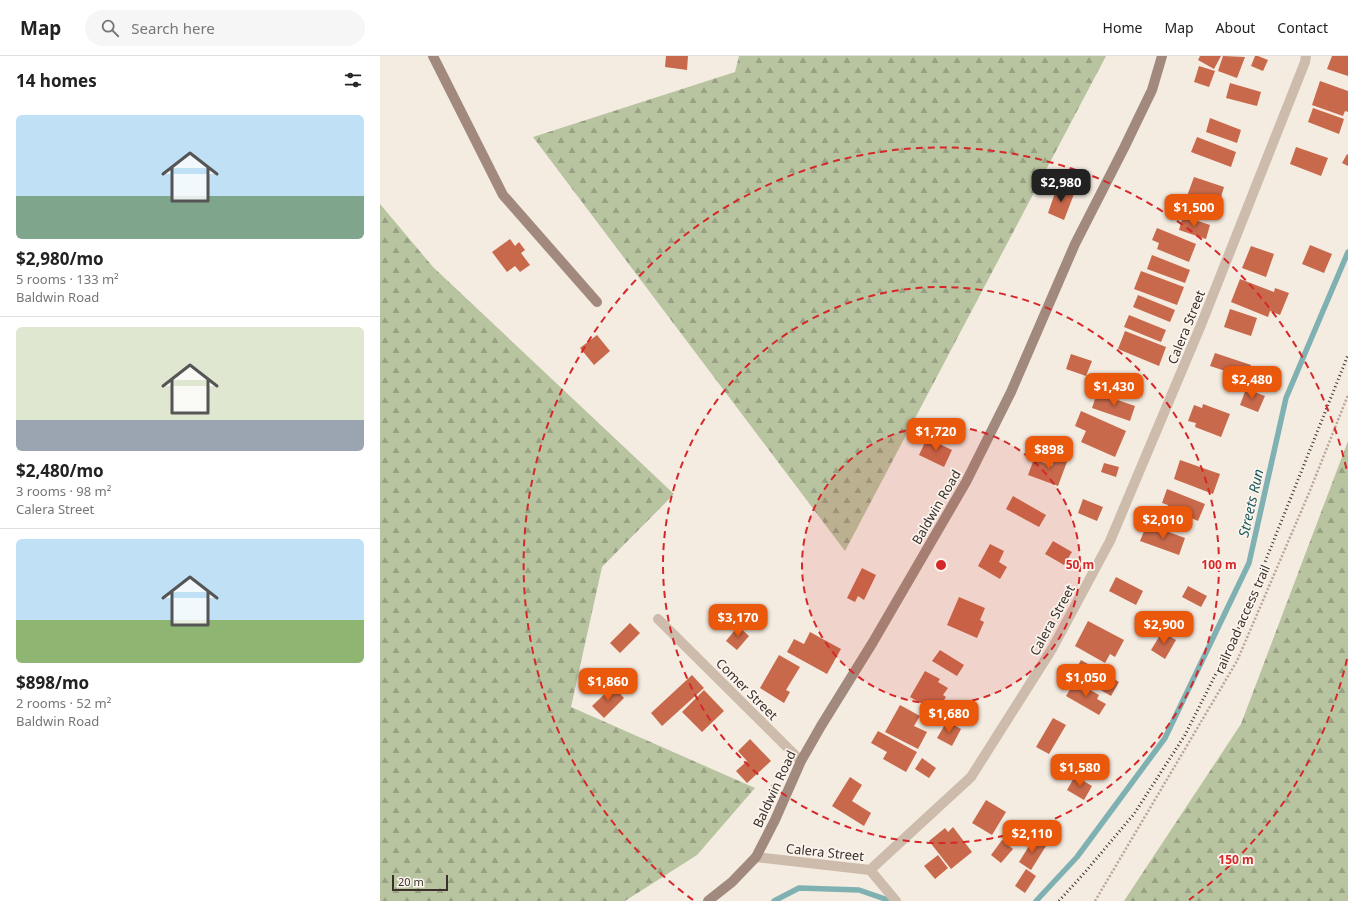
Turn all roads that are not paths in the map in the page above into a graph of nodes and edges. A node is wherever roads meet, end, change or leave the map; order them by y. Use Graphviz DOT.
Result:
graph roads {
  1 [pos="432,56"];
  2 [pos="1162,56"];
  3 [pos="1306,56"];
  4 [pos="597,302"];
  5 [pos="658,619"];
  6 [pos="801,761"];
  7 [pos="756,857"];
  8 [pos="870,870"];
  9 [pos="708,901"];
  10 [pos="896,901"];
  1 -- 4 [label="main road"];
  2 -- 6 [label="main road, Baldwin Road"];
  3 -- 8 [label="street, Calera Street"];
  5 -- 6 [label="street, Comer Street"];
  6 -- 7 [label="main road, Baldwin Road"];
  7 -- 8 [label="street, Calera Street"];
  7 -- 9 [label="main road, Baldwin Road"];
  8 -- 10 [label="street"];
}
